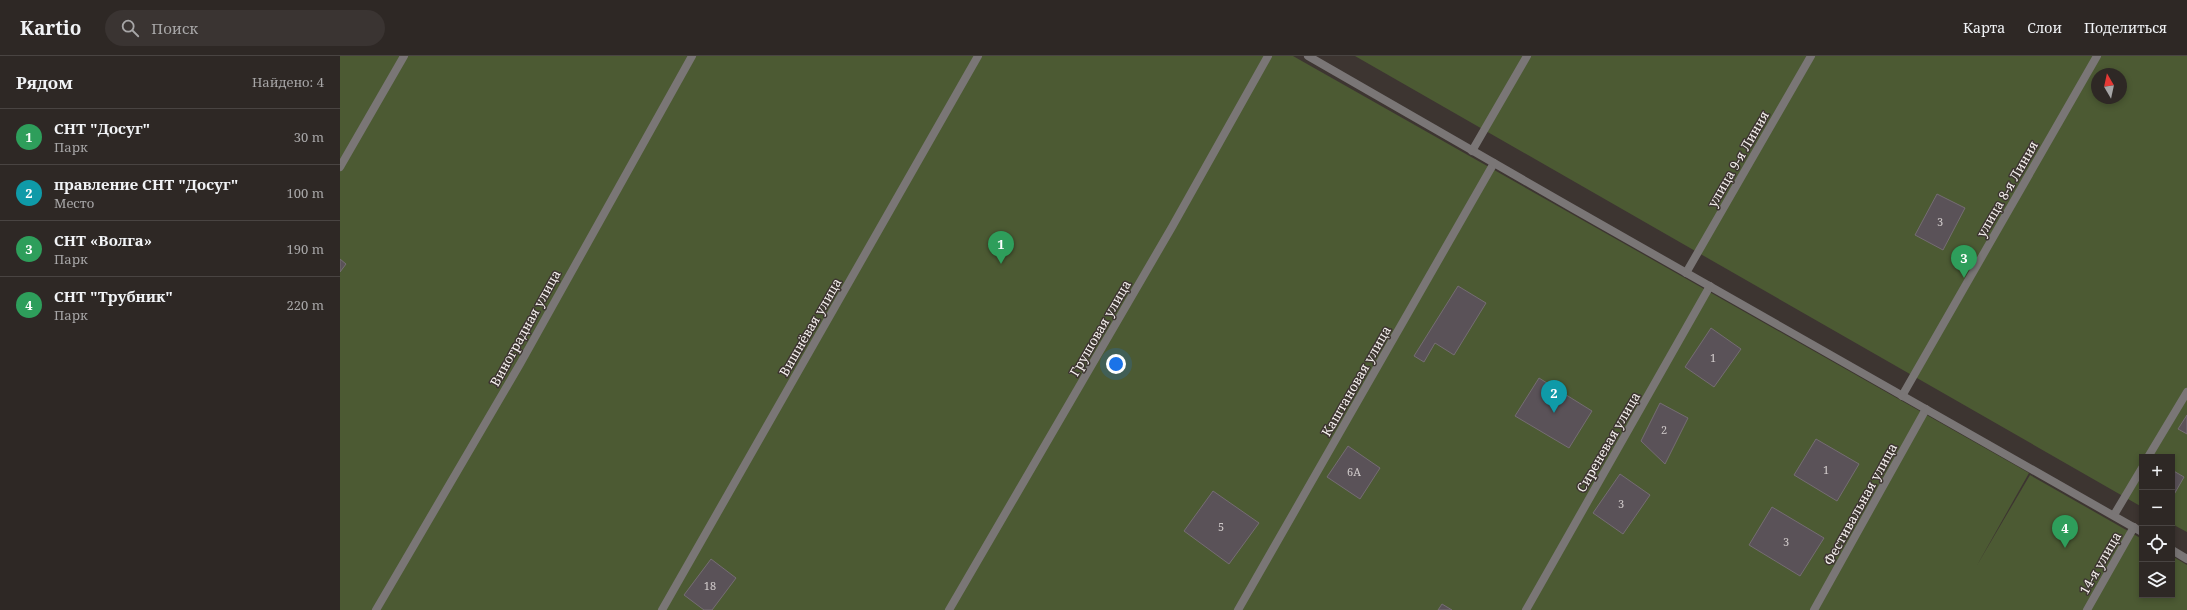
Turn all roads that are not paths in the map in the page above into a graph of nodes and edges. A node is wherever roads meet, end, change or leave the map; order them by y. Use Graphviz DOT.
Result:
graph roads {
  1 [pos="404,56"];
  2 [pos="692,56"];
  3 [pos="978,56"];
  4 [pos="1268,56"];
  5 [pos="1308,56"];
  6 [pos="1527,56"];
  7 [pos="1811,56"];
  8 [pos="2097,56"];
  9 [pos="1472,151"];
  10 [pos="1494,163"];
  11 [pos="340,167"];
  12 [pos="1686,273"];
  13 [pos="1710,286"];
  14 [pos="2187,392"];
  15 [pos="1902,396"];
  16 [pos="1926,409"];
  17 [pos="2150,454"];
  18 [pos="2139,473"];
  19 [pos="2114,515"];
  20 [pos="2134,527"];
  21 [pos="2139,530"];
  22 [pos="2175,552"];
  23 [pos="2187,559"];
  24 [pos="376,610"];
  25 [pos="662,610"];
  26 [pos="948,610"];
  27 [pos="1238,610"];
  28 [pos="1526,610"];
  29 [pos="1814,610"];
  30 [pos="2087,610"];
  1 -- 11 [label="street"];
  2 -- 24 [label="street, Виноградная улица"];
  3 -- 25 [label="street, Вишнёвая улица"];
  4 -- 26 [label="street, Грушовая улица"];
  5 -- 9 [label="street"];
  6 -- 9 [label="street"];
  7 -- 12 [label="street, улица 9-я Линия"];
  8 -- 15 [label="street, улица 8-я Линия"];
  9 -- 10 [label="street"];
  10 -- 12 [label="street"];
  10 -- 27 [label="street, Каштановая улица"];
  12 -- 13 [label="street"];
  13 -- 15 [label="street"];
  13 -- 28 [label="street, Сиреневая улица"];
  14 -- 17 [label="street"];
  15 -- 16 [label="street"];
  16 -- 19 [label="street"];
  16 -- 29 [label="street, Фестивальная улица"];
  18 -- 19 [label="street"];
  19 -- 20 [label="street"];
  20 -- 21 [label="street"];
  20 -- 30 [label="street, 14-я улица"];
  22 -- 23 [label="street"];
}
